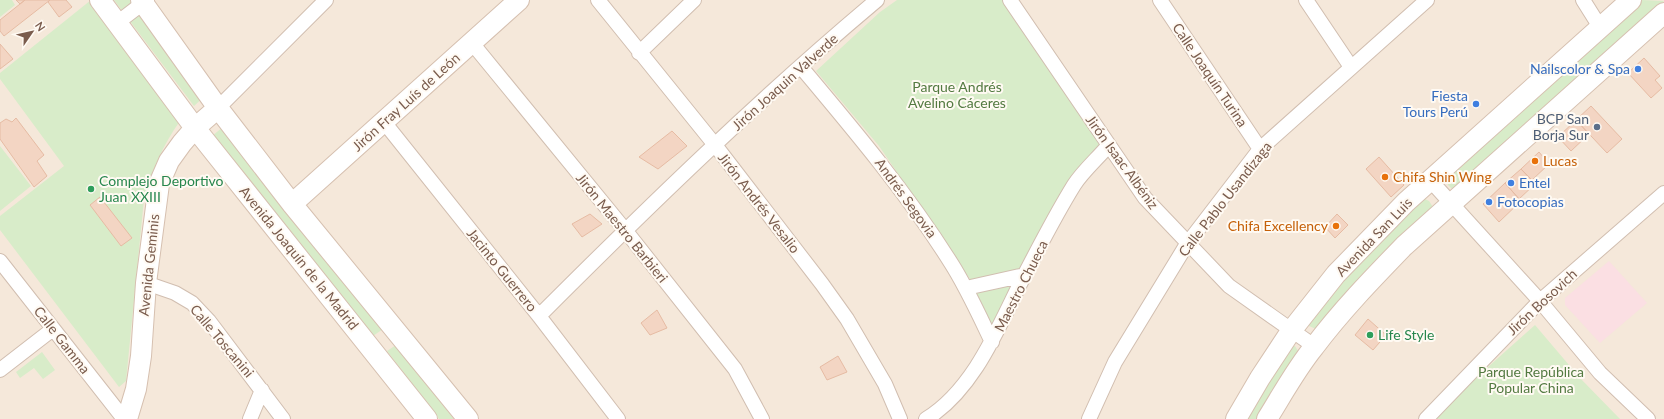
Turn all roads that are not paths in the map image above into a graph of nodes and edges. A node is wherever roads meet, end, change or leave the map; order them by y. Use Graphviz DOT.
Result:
graph roads {
  1 [pos="100,0"];
  2 [pos="519,0"];
  3 [pos="598,0"];
  4 [pos="694,0"];
  5 [pos="878,0"];
  6 [pos="1010,0"];
  7 [pos="1160,0"];
  8 [pos="1306,0"];
  9 [pos="1427,0"];
  10 [pos="1583,0"];
  11 [pos="1631,0"];
  12 [pos="144,1"];
  13 [pos="324,1"];
  14 [pos="1664,13"];
  15 [pos="117,23"];
  16 [pos="1600,27"];
  17 [pos="472,43"];
  18 [pos="639,53"];
  19 [pos="801,67"];
  20 [pos="1351,67"];
  21 [pos="218,108"];
  22 [pos="384,122"];
  23 [pos="195,128"];
  24 [pos="715,145"];
  25 [pos="1108,146"];
  26 [pos="1260,150"];
  27 [pos="1430,180"];
  28 [pos="1664,193"];
  29 [pos="1451,203"];
  30 [pos="292,204"];
  31 [pos="625,230"];
  32 [pos="1188,244"];
  33 [pos="0,261"];
  34 [pos="1025,275"];
  35 [pos="146,282"];
  36 [pos="966,288"];
  37 [pos="1540,301"];
  38 [pos="539,316"];
  39 [pos="53,329"];
  40 [pos="395,329"];
  41 [pos="1291,330"];
  42 [pos="992,342"];
  43 [pos="1314,346"];
  44 [pos="370,348"];
  45 [pos="0,370"];
  46 [pos="262,390"];
  47 [pos="125,419"];
  48 [pos="250,419"];
  49 [pos="283,419"];
  50 [pos="427,419"];
  51 [pos="468,419"];
  52 [pos="618,419"];
  53 [pos="762,419"];
  54 [pos="900,419"];
  55 [pos="926,419"];
  56 [pos="1089,419"];
  57 [pos="1236,419"];
  58 [pos="1267,419"];
  59 [pos="1426,419"];
  60 [pos="1648,419"];
  1 -- 15 [label="street, Avenida Joaquín de la Madrid"];
  2 -- 17 [label="street, Jirón Fray Luís de León"];
  3 -- 18 [label="street, Jirón Andrés Vesalio"];
  4 -- 18 [label="street"];
  5 -- 19 [label="street, Jirón Joaquin Valverde"];
  6 -- 25 [label="street, Jirón Isaac Albéniz"];
  7 -- 26 [label="street, Calle Joaquín Turina"];
  8 -- 20 [label="street"];
  9 -- 20 [label="street, Calle Pablo Usandizaga"];
  10 -- 16 [label="street"];
  11 -- 16 [label="street, Avenida San Luis"];
  12 -- 15 [label="street"];
  12 -- 21 [label="street, Avenida Joaquín de la Madrid"];
  13 -- 21 [label="street"];
  14 -- 29 [label="street, Avenida San Luis"];
  15 -- 23 [label="street, Avenida Joaquín de la Madrid"];
  16 -- 27 [label="street, Avenida San Luis"];
  17 -- 22 [label="street, Jirón Fray Luís de León"];
  17 -- 31 [label="street, Jirón Maestro Barbieri"];
  18 -- 24 [label="street, Jirón Andrés Vesalio"];
  19 -- 24 [label="street, Jirón Joaquin Valverde"];
  19 -- 36 [label="street, Andrés Segovia"];
  20 -- 26 [label="street, Calle Pablo Usandizaga"];
  21 -- 23 [label="street, Avenida Geminis"];
  21 -- 30 [label="street, Avenida Joaquín de la Madrid"];
  22 -- 30 [label="street, Jirón Fray Luís de León"];
  22 -- 38 [label="street, Jacinto Guerrero"];
  23 -- 35 [label="street, Avenida Geminis"];
  23 -- 44 [label="street, Avenida Joaquín de la Madrid"];
  24 -- 31 [label="street, Jirón Joaquin Valverde"];
  24 -- 54 [label="street, Jirón Andrés Vesalio"];
  25 -- 32 [label="street, Jirón Isaac Albéniz"];
  25 -- 34 [label="street, Maestro Chueca"];
  26 -- 32 [label="street, Calle Pablo Usandizaga"];
  27 -- 29 [label="street"];
  27 -- 41 [label="street, Avenida San Luis"];
  28 -- 37 [label="street, Jirón Bosovich"];
  29 -- 37 [label="street"];
  29 -- 43 [label="street, Avenida San Luis"];
  30 -- 40 [label="street, Avenida Joaquín de la Madrid"];
  31 -- 38 [label="street, Jirón Joaquin Valverde"];
  31 -- 53 [label="street, Jirón Maestro Barbieri"];
  32 -- 41 [label="street, Jirón Isaac Albéniz"];
  32 -- 56 [label="street, Calle Pablo Usandizaga"];
  33 -- 39 [label="street, Calle Gamma"];
  34 -- 36 [label="street"];
  34 -- 42 [label="street, Maestro Chueca"];
  35 -- 46 [label="street, Calle Toscanini"];
  35 -- 47 [label="street, Avenida Geminis"];
  36 -- 42 [label="street, Andrés Segovia"];
  37 -- 59 [label="street, Jirón Bosovich"];
  37 -- 60 [label="street"];
  38 -- 52 [label="street, Jacinto Guerrero"];
  39 -- 45 [label="street"];
  39 -- 47 [label="street, Calle Gamma"];
  40 -- 44 [label="street"];
  40 -- 51 [label="street, Avenida Joaquín de la Madrid"];
  41 -- 43 [label="street, Jirón Isaac Albéniz"];
  41 -- 57 [label="street, Avenida San Luis"];
  42 -- 55 [label="street, Maestro Chueca"];
  43 -- 58 [label="street, Avenida San Luis"];
  44 -- 50 [label="street, Avenida Joaquín de la Madrid"];
  46 -- 48 [label="street"];
  46 -- 49 [label="street, Calle Toscanini"];
}
